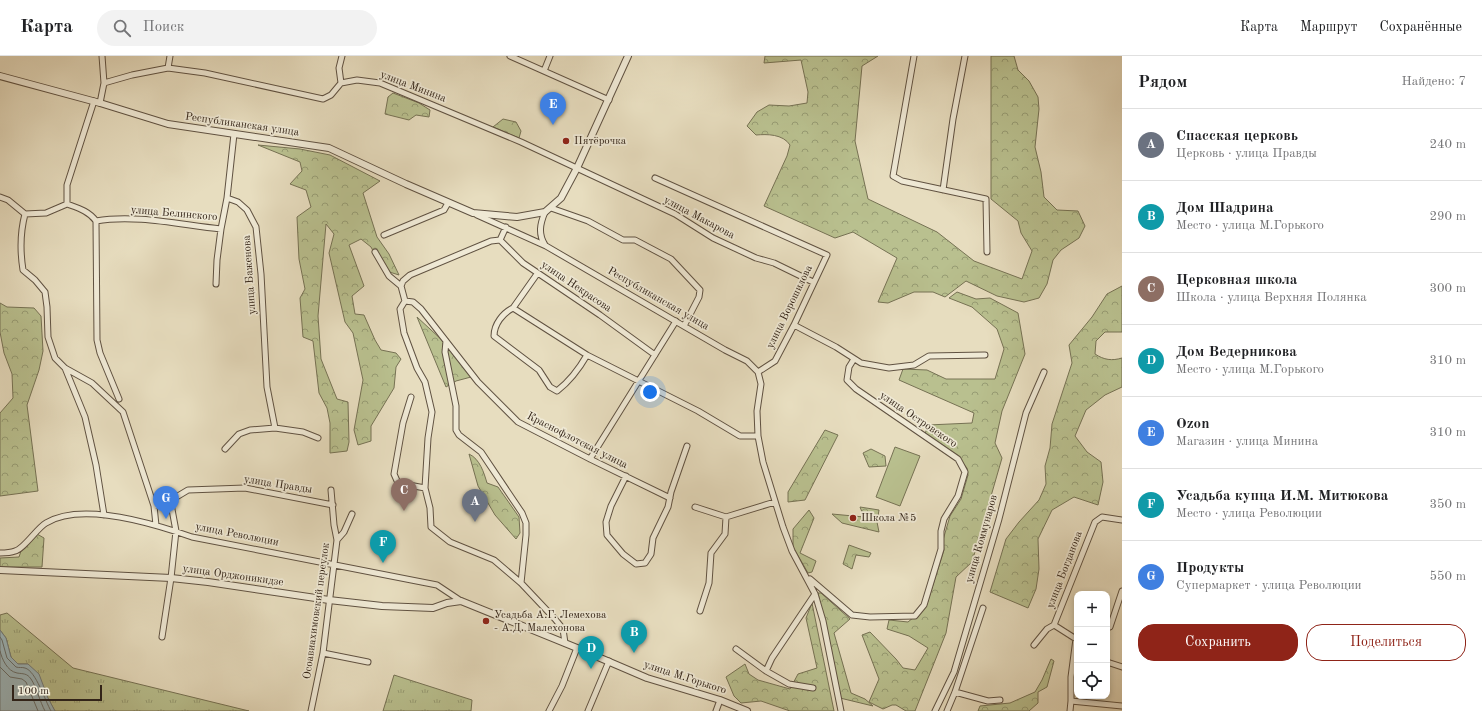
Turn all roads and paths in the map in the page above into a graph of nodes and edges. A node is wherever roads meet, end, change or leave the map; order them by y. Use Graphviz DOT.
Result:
graph roads {
  1 [pos="102,56"];
  2 [pos="170,56"];
  3 [pos="342,56"];
  4 [pos="510,56"];
  5 [pos="550,56"];
  6 [pos="628,56"];
  7 [pos="914,56"];
  8 [pos="965,56"];
  9 [pos="168,68"];
  10 [pos="544,71"];
  11 [pos="0,76"];
  12 [pos="104,83"];
  13 [pos="341,83"];
  14 [pos="609,100"];
  15 [pos="97,102"];
  16 [pos="234,134"];
  17 [pos="577,168"];
  18 [pos="655,178"];
  19 [pos="944,190"];
  20 [pos="0,197"];
  21 [pos="228,198"];
  22 [pos="448,202"];
  23 [pos="67,204"];
  24 [pos="551,208"];
  25 [pos="545,212"];
  26 [pos="473,213"];
  27 [pos="24,214"];
  28 [pos="96,221"];
  29 [pos="506,227"];
  30 [pos="222,229"];
  31 [pos="384,235"];
  32 [pos="500,240"];
  33 [pos="546,246"];
  34 [pos="375,252"];
  35 [pos="987,252"];
  36 [pos="827,255"];
  37 [pos="537,274"];
  38 [pos="813,282"];
  39 [pos="216,284"];
  40 [pos="401,286"];
  41 [pos="405,301"];
  42 [pos="513,308"];
  43 [pos="676,321"];
  44 [pos="794,325"];
  45 [pos="684,326"];
  46 [pos="446,341"];
  47 [pos="656,354"];
  48 [pos="587,355"];
  49 [pos="986,355"];
  50 [pos="854,359"];
  51 [pos="65,368"];
  52 [pos="758,372"];
  53 [pos="1044,372"];
  54 [pos="638,382"];
  55 [pos="411,397"];
  56 [pos="119,399"];
  57 [pos="275,428"];
  58 [pos="758,436"];
  59 [pos="318,438"];
  60 [pos="687,446"];
  61 [pos="224,449"];
  62 [pos="590,459"];
  63 [pos="626,476"];
  64 [pos="425,488"];
  65 [pos="331,490"];
  66 [pos="670,498"];
  67 [pos="775,502"];
  68 [pos="171,504"];
  69 [pos="333,505"];
  70 [pos="154,506"];
  71 [pos="695,507"];
  72 [pos="352,514"];
  73 [pos="104,515"];
  74 [pos="726,517"];
  75 [pos="1122,520"];
  76 [pos="156,525"];
  77 [pos="176,531"];
  78 [pos="337,540"];
  79 [pos="0,553"];
  80 [pos="333,565"];
  81 [pos="0,570"];
  82 [pos="807,577"];
  83 [pos="171,578"];
  84 [pos="521,583"];
  85 [pos="1122,591"];
  86 [pos="815,594"];
  87 [pos="329,600"];
  88 [pos="461,601"];
  89 [pos="983,608"];
  90 [pos="700,611"];
  91 [pos="1054,625"];
  92 [pos="1110,627"];
  93 [pos="162,637"];
  94 [pos="1074,638"];
  95 [pos="565,643"];
  96 [pos="1034,645"];
  97 [pos="577,648"];
  98 [pos="736,649"];
  99 [pos="323,653"];
  100 [pos="609,661"];
  101 [pos="368,662"];
  102 [pos="1074,662"];
  103 [pos="1110,663"];
  104 [pos="1122,667"];
  105 [pos="766,671"];
  106 [pos="813,688"];
  107 [pos="955,692"];
  108 [pos="720,700"];
  109 [pos="1000,700"];
  110 [pos="1071,701"];
  111 [pos="1122,706"];
  112 [pos="311,711"];
  113 [pos="549,711"];
  114 [pos="588,711"];
  115 [pos="716,711"];
  116 [pos="747,711"];
  117 [pos="841,711"];
  118 [pos="935,711"];
  119 [pos="947,711"];
  120 [pos="1070,711"];
  1 -- 12 [label="street"];
  2 -- 9 [label="street"];
  3 -- 13 [label="street"];
  4 -- 10 [label="street"];
  5 -- 10 [label="street"];
  6 -- 14 [label="street"];
  7 -- 19 [label="street"];
  8 -- 19 [label="street"];
  9 -- 12 [label="street"];
  9 -- 13 [label="street"];
  10 -- 14 [label="street"];
  11 -- 15 [label="street, Республиканская улица"];
  12 -- 15 [label="street"];
  13 -- 17 [label="street, улица Минина"];
  14 -- 17 [label="street"];
  15 -- 16 [label="street, Республиканская улица"];
  15 -- 23 [label="street"];
  16 -- 21 [label="street"];
  16 -- 22 [label="street, Республиканская улица"];
  17 -- 24 [label="street"];
  17 -- 38 [label="street, улица Макарова"];
  18 -- 36 [label="street, улица Макарова"];
  19 -- 35 [label="street"];
  20 -- 27 [label="street"];
  21 -- 30 [label="street, улица Белинского"];
  21 -- 57 [label="street, улица Баженова"];
  22 -- 26 [label="street, Республиканская улица"];
  22 -- 31 [label="street"];
  23 -- 27 [label="street"];
  23 -- 28 [label="street"];
  24 -- 25 [label="street"];
  24 -- 45 [label="street"];
  25 -- 26 [label="street, Республиканская улица"];
  25 -- 33 [label="street"];
  26 -- 29 [label="street, Республиканская улица"];
  27 -- 51 [label="street"];
  28 -- 30 [label="street, улица Белинского"];
  28 -- 56 [label="street"];
  29 -- 32 [label="street"];
  29 -- 33 [label="street, Республиканская улица"];
  30 -- 39 [label="street"];
  32 -- 37 [label="street, улица Некрасова"];
  32 -- 40 [label="street"];
  33 -- 43 [label="street, Республиканская улица"];
  34 -- 40 [label="street"];
  36 -- 38 [label="street, улица Ворошилова"];
  37 -- 42 [label="street"];
  37 -- 47 [label="street, улица Некрасова"];
  38 -- 44 [label="street, улица Ворошилова"];
  40 -- 41 [label="street"];
  41 -- 46 [label="street, Краснофлотская улица"];
  41 -- 64 [label="street"];
  42 -- 48 [label="street"];
  42 -- 48 [label="street"];
  43 -- 45 [label="street, Республиканская улица"];
  43 -- 47 [label="street"];
  44 -- 50 [label="street"];
  44 -- 52 [label="street, улица Ворошилова"];
  45 -- 52 [label="street, Республиканская улица"];
  46 -- 62 [label="street, Краснофлотская улица"];
  46 -- 84 [label="street"];
  47 -- 54 [label="street"];
  48 -- 54 [label="street"];
  49 -- 50 [label="street"];
  50 -- 82 [label="street, улица Островского"];
  51 -- 70 [label="street"];
  51 -- 73 [label="street"];
  52 -- 58 [label="street"];
  53 -- 118 [label="street, улица Коммунаров"];
  54 -- 58 [label="street"];
  54 -- 62 [label="street"];
  55 -- 64 [label="street"];
  57 -- 59 [label="street"];
  57 -- 61 [label="street"];
  58 -- 67 [label="street"];
  60 -- 66 [label="street"];
  62 -- 63 [label="street, Краснофлотская улица"];
  63 -- 66 [label="street, Краснофлотская улица"];
  63 -- 66 [label="street"];
  64 -- 84 [label="street"];
  65 -- 69 [label="street, Осоавиахимовский переулок"];
  67 -- 74 [label="street"];
  67 -- 82 [label="street"];
  68 -- 69 [label="street, улица Правды"];
  68 -- 70 [label="street"];
  68 -- 77 [label="street"];
  69 -- 78 [label="street, Осоавиахимовский переулок"];
  70 -- 76 [label="street"];
  71 -- 74 [label="street"];
  72 -- 78 [label="street"];
  73 -- 76 [label="street, улица Революции"];
  73 -- 79 [label="street, улица Революции"];
  74 -- 90 [label="street"];
  75 -- 91 [label="street, улица Богданова"];
  76 -- 77 [label="street, улица Революции"];
  77 -- 80 [label="street, улица Революции"];
  77 -- 83 [label="street"];
  78 -- 80 [label="street, Осоавиахимовский переулок"];
  80 -- 87 [label="street, Осоавиахимовский переулок"];
  80 -- 88 [label="street, улица Революции"];
  81 -- 83 [label="street, улица Орджоникидзе"];
  82 -- 86 [label="street"];
  83 -- 87 [label="street, улица Орджоникидзе"];
  83 -- 93 [label="street"];
  84 -- 95 [label="street"];
  85 -- 92 [label="street"];
  86 -- 105 [label="street"];
  86 -- 117 [label="street"];
  87 -- 88 [label="street, улица Орджоникидзе"];
  87 -- 99 [label="street, Осоавиахимовский переулок"];
  88 -- 95 [label="street, улица М.Горького"];
  89 -- 107 [label="street"];
  91 -- 94 [label="street"];
  91 -- 96 [label="street, улица Богданова"];
  95 -- 97 [label="street, улица М.Горького"];
  97 -- 100 [label="street, улица М.Горького"];
  97 -- 113 [label="street"];
  98 -- 105 [label="street"];
  99 -- 101 [label="street"];
  99 -- 112 [label="street, Осоавиахимовский переулок"];
  100 -- 108 [label="street, улица М.Горького"];
  100 -- 114 [label="street"];
  102 -- 110 [label="street"];
  103 -- 104 [label="street"];
  105 -- 106 [label="street"];
  107 -- 109 [label="street"];
  107 -- 119 [label="street"];
  108 -- 115 [label="street"];
  108 -- 116 [label="street, улица М.Горького"];
  110 -- 111 [label="street"];
  110 -- 120 [label="street"];
}
